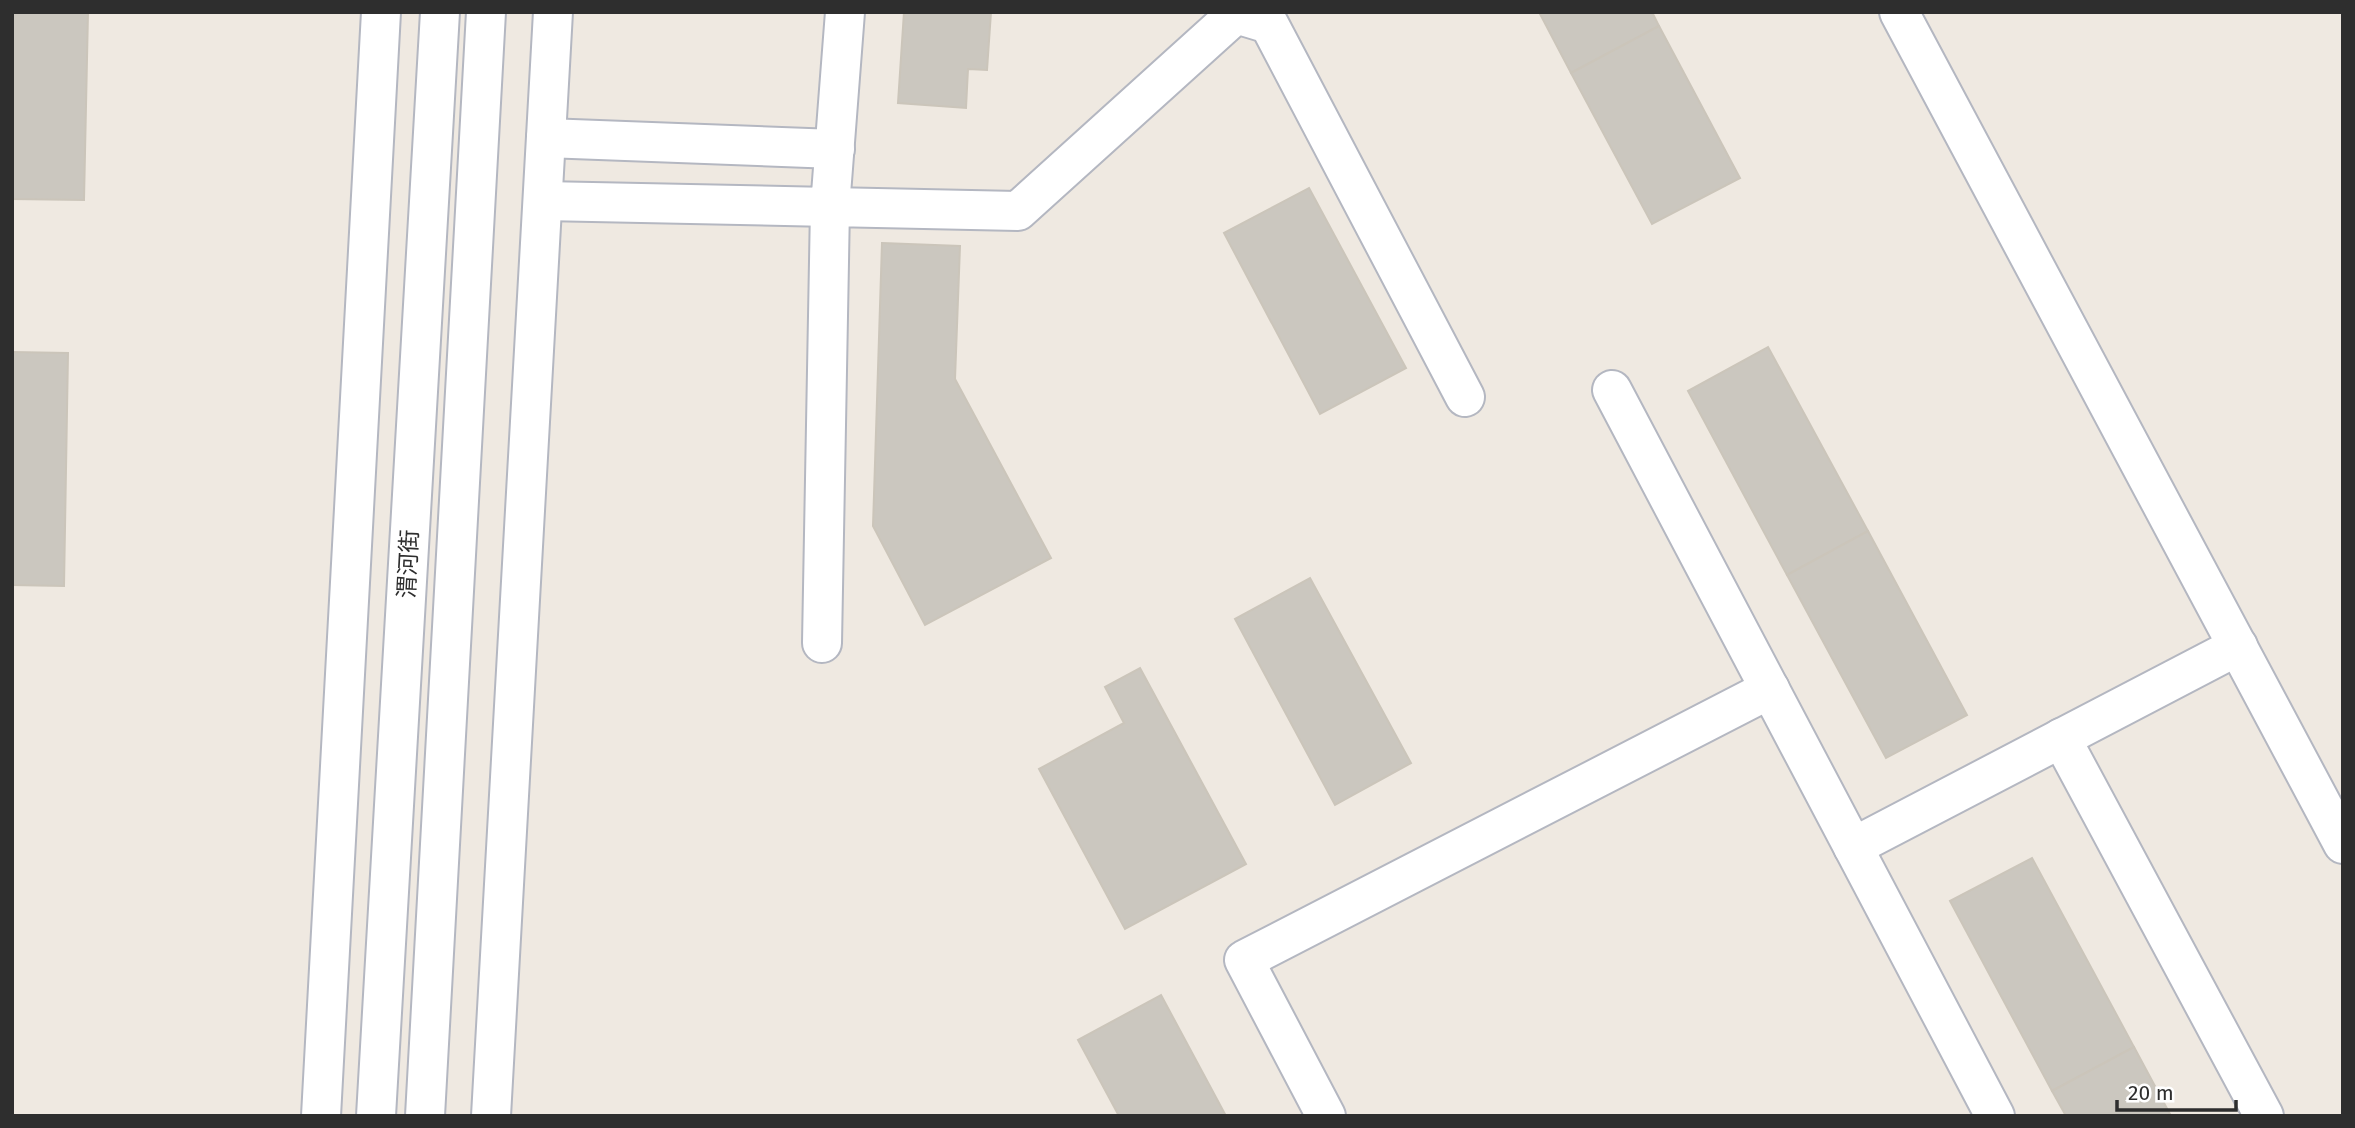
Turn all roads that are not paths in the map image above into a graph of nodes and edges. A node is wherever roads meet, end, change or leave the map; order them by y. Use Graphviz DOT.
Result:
graph roads {
  1 [pos="381,12"];
  2 [pos="440,12"];
  3 [pos="485,12"];
  4 [pos="553,12"];
  5 [pos="845,12"];
  6 [pos="1899,12"];
  7 [pos="546,138"];
  8 [pos="835,149"];
  9 [pos="543,201"];
  10 [pos="831,207"];
  11 [pos="1612,390"];
  12 [pos="1465,397"];
  13 [pos="822,643"];
  14 [pos="2238,646"];
  15 [pos="1770,689"];
  16 [pos="2062,738"];
  17 [pos="2343,844"];
  18 [pos="1853,847"];
  19 [pos="321,1116"];
  20 [pos="376,1116"];
  21 [pos="425,1116"];
  22 [pos="491,1116"];
  23 [pos="1326,1116"];
  24 [pos="1995,1116"];
  25 [pos="2263,1116"];
  1 -- 19 [label="street"];
  2 -- 20 [label="street, 渭河街"];
  3 -- 21 [label="street, 渭河街"];
  4 -- 7 [label="street"];
  5 -- 8 [label="street"];
  6 -- 14 [label="street"];
  7 -- 8 [label="street"];
  7 -- 9 [label="street"];
  8 -- 10 [label="street"];
  9 -- 10 [label="street"];
  9 -- 22 [label="street"];
  10 -- 12 [label="street"];
  10 -- 13 [label="street"];
  11 -- 15 [label="street"];
  14 -- 16 [label="street"];
  14 -- 17 [label="street"];
  15 -- 18 [label="street"];
  15 -- 23 [label="street"];
  16 -- 18 [label="street"];
  16 -- 25 [label="street"];
  18 -- 24 [label="street"];
}
